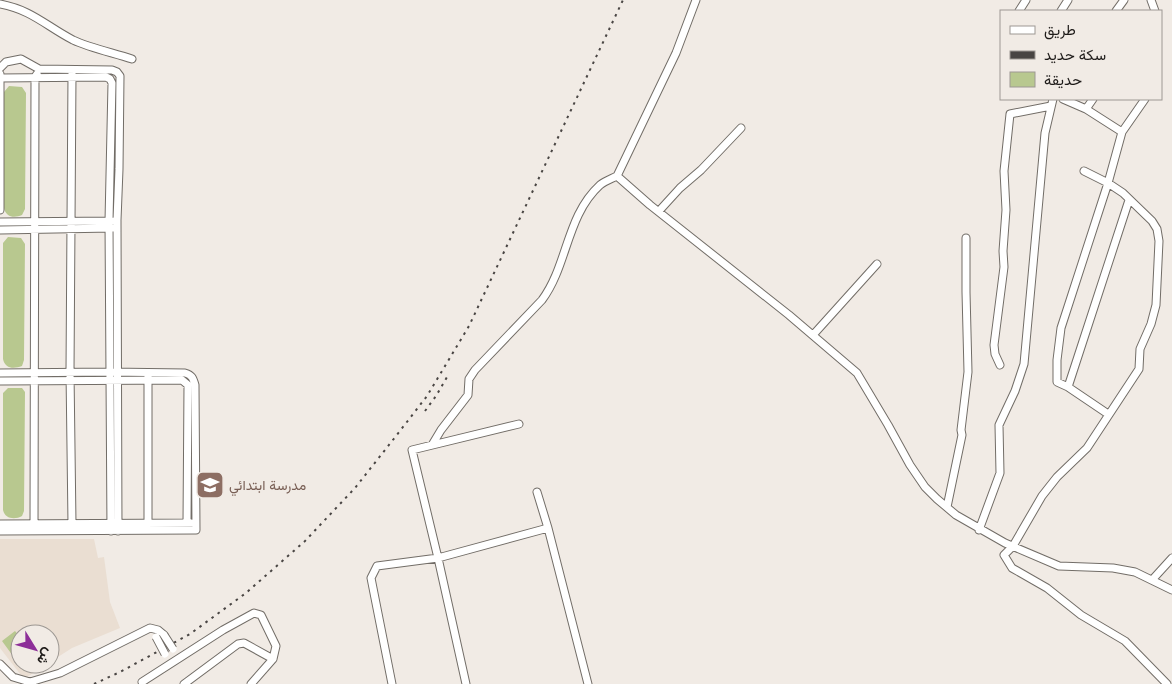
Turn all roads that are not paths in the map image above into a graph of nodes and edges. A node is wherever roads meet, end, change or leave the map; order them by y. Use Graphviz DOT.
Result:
graph roads {
  1 [pos="696,0"];
  2 [pos="0,4"];
  3 [pos="132,58"];
  4 [pos="0,68"];
  5 [pos="40,69"];
  6 [pos="72,73"];
  7 [pos="0,76"];
  8 [pos="35,78"];
  9 [pos="1065,100"];
  10 [pos="1092,100"];
  11 [pos="1144,100"];
  12 [pos="1052,103"];
  13 [pos="1086,109"];
  14 [pos="741,128"];
  15 [pos="1122,132"];
  16 [pos="1084,171"];
  17 [pos="617,176"];
  18 [pos="1108,183"];
  19 [pos="1129,200"];
  20 [pos="0,210"];
  21 [pos="659,211"];
  22 [pos="0,222"];
  23 [pos="118,224"];
  24 [pos="71,225"];
  25 [pos="109,225"];
  26 [pos="34,226"];
  27 [pos="0,230"];
  28 [pos="966,238"];
  29 [pos="877,264"];
  30 [pos="813,334"];
  31 [pos="1000,365"];
  32 [pos="35,372"];
  33 [pos="70,372"];
  34 [pos="114,372"];
  35 [pos="148,372"];
  36 [pos="0,373"];
  37 [pos="23,373"];
  38 [pos="0,381"];
  39 [pos="36,381"];
  40 [pos="70,381"];
  41 [pos="114,381"];
  42 [pos="148,381"];
  43 [pos="1068,387"];
  44 [pos="1108,414"];
  45 [pos="519,424"];
  46 [pos="432,445"];
  47 [pos="537,492"];
  48 [pos="947,508"];
  49 [pos="196,522"];
  50 [pos="148,523"];
  51 [pos="187,523"];
  52 [pos="0,524"];
  53 [pos="72,524"];
  54 [pos="114,527"];
  55 [pos="34,528"];
  56 [pos="548,528"];
  57 [pos="979,530"];
  58 [pos="0,531"];
  59 [pos="1012,546"];
  60 [pos="438,558"];
  61 [pos="1172,558"];
  62 [pos="1152,580"];
  63 [pos="1172,590"];
  64 [pos="143,631"];
  65 [pos="178,658"];
  66 [pos="273,659"];
  67 [pos="170,663"];
  68 [pos="0,664"];
  69 [pos="141,683"];
  70 [pos="184,684"];
  71 [pos="251,684"];
  72 [pos="392,684"];
  73 [pos="466,684"];
  74 [pos="588,684"];
  75 [pos="1167,684"];
  1 -- 17 [label="street"];
  2 -- 3 [label="street"];
  4 -- 5 [label="street"];
  5 -- 6 [label="street"];
  5 -- 8 [label="street"];
  6 -- 8 [label="street"];
  6 -- 23 [label="street"];
  6 -- 24 [label="street"];
  6 -- 25 [label="street"];
  7 -- 8 [label="street"];
  7 -- 20 [label="street"];
  8 -- 26 [label="street"];
  9 -- 13 [label="street"];
  10 -- 13 [label="street"];
  11 -- 15 [label="street"];
  12 -- 31 [label="street"];
  12 -- 57 [label="street"];
  13 -- 15 [label="street"];
  14 -- 21 [label="street"];
  15 -- 18 [label="street"];
  16 -- 18 [label="street"];
  17 -- 21 [label="street"];
  17 -- 46 [label="street"];
  18 -- 19 [label="street"];
  18 -- 43 [label="street"];
  19 -- 43 [label="street"];
  19 -- 44 [label="street"];
  21 -- 30 [label="street"];
  22 -- 26 [label="street"];
  23 -- 25 [label="street"];
  23 -- 34 [label="street"];
  24 -- 25 [label="street"];
  24 -- 26 [label="street"];
  24 -- 33 [label="street"];
  25 -- 34 [label="street"];
  26 -- 27 [label="street"];
  26 -- 32 [label="street"];
  28 -- 48 [label="street"];
  29 -- 30 [label="street"];
  30 -- 48 [label="street"];
  32 -- 33 [label="street"];
  32 -- 37 [label="street"];
  32 -- 39 [label="street"];
  33 -- 34 [label="street"];
  33 -- 40 [label="street"];
  34 -- 35 [label="street"];
  34 -- 41 [label="street"];
  35 -- 42 [label="street"];
  35 -- 49 [label="street"];
  36 -- 37 [label="street"];
  37 -- 39 [label="street"];
  38 -- 39 [label="street"];
  39 -- 40 [label="street"];
  39 -- 55 [label="street"];
  40 -- 41 [label="street"];
  40 -- 53 [label="street"];
  41 -- 42 [label="street"];
  41 -- 54 [label="street"];
  42 -- 50 [label="street"];
  42 -- 51 [label="street"];
  43 -- 44 [label="street"];
  44 -- 59 [label="street"];
  45 -- 46 [label="street"];
  46 -- 60 [label="street"];
  47 -- 56 [label="street"];
  48 -- 57 [label="street"];
  49 -- 51 [label="street"];
  49 -- 54 [label="street"];
  50 -- 51 [label="street"];
  50 -- 54 [label="street"];
  52 -- 55 [label="street"];
  53 -- 54 [label="street"];
  53 -- 55 [label="street"];
  54 -- 55 [label="street"];
  55 -- 58 [label="street"];
  56 -- 60 [label="street"];
  56 -- 74 [label="street"];
  57 -- 59 [label="street"];
  59 -- 62 [label="street"];
  59 -- 75 [label="street"];
  60 -- 72 [label="street"];
  60 -- 73 [label="street"];
  61 -- 62 [label="street"];
  62 -- 63 [label="street"];
  64 -- 65 [label="street, bridge"];
  64 -- 67 [label="street, bridge"];
  64 -- 68 [label="street"];
  65 -- 66 [label="street"];
  65 -- 67 [label="street"];
  66 -- 70 [label="street"];
  66 -- 71 [label="street"];
  67 -- 69 [label="street"];
}
